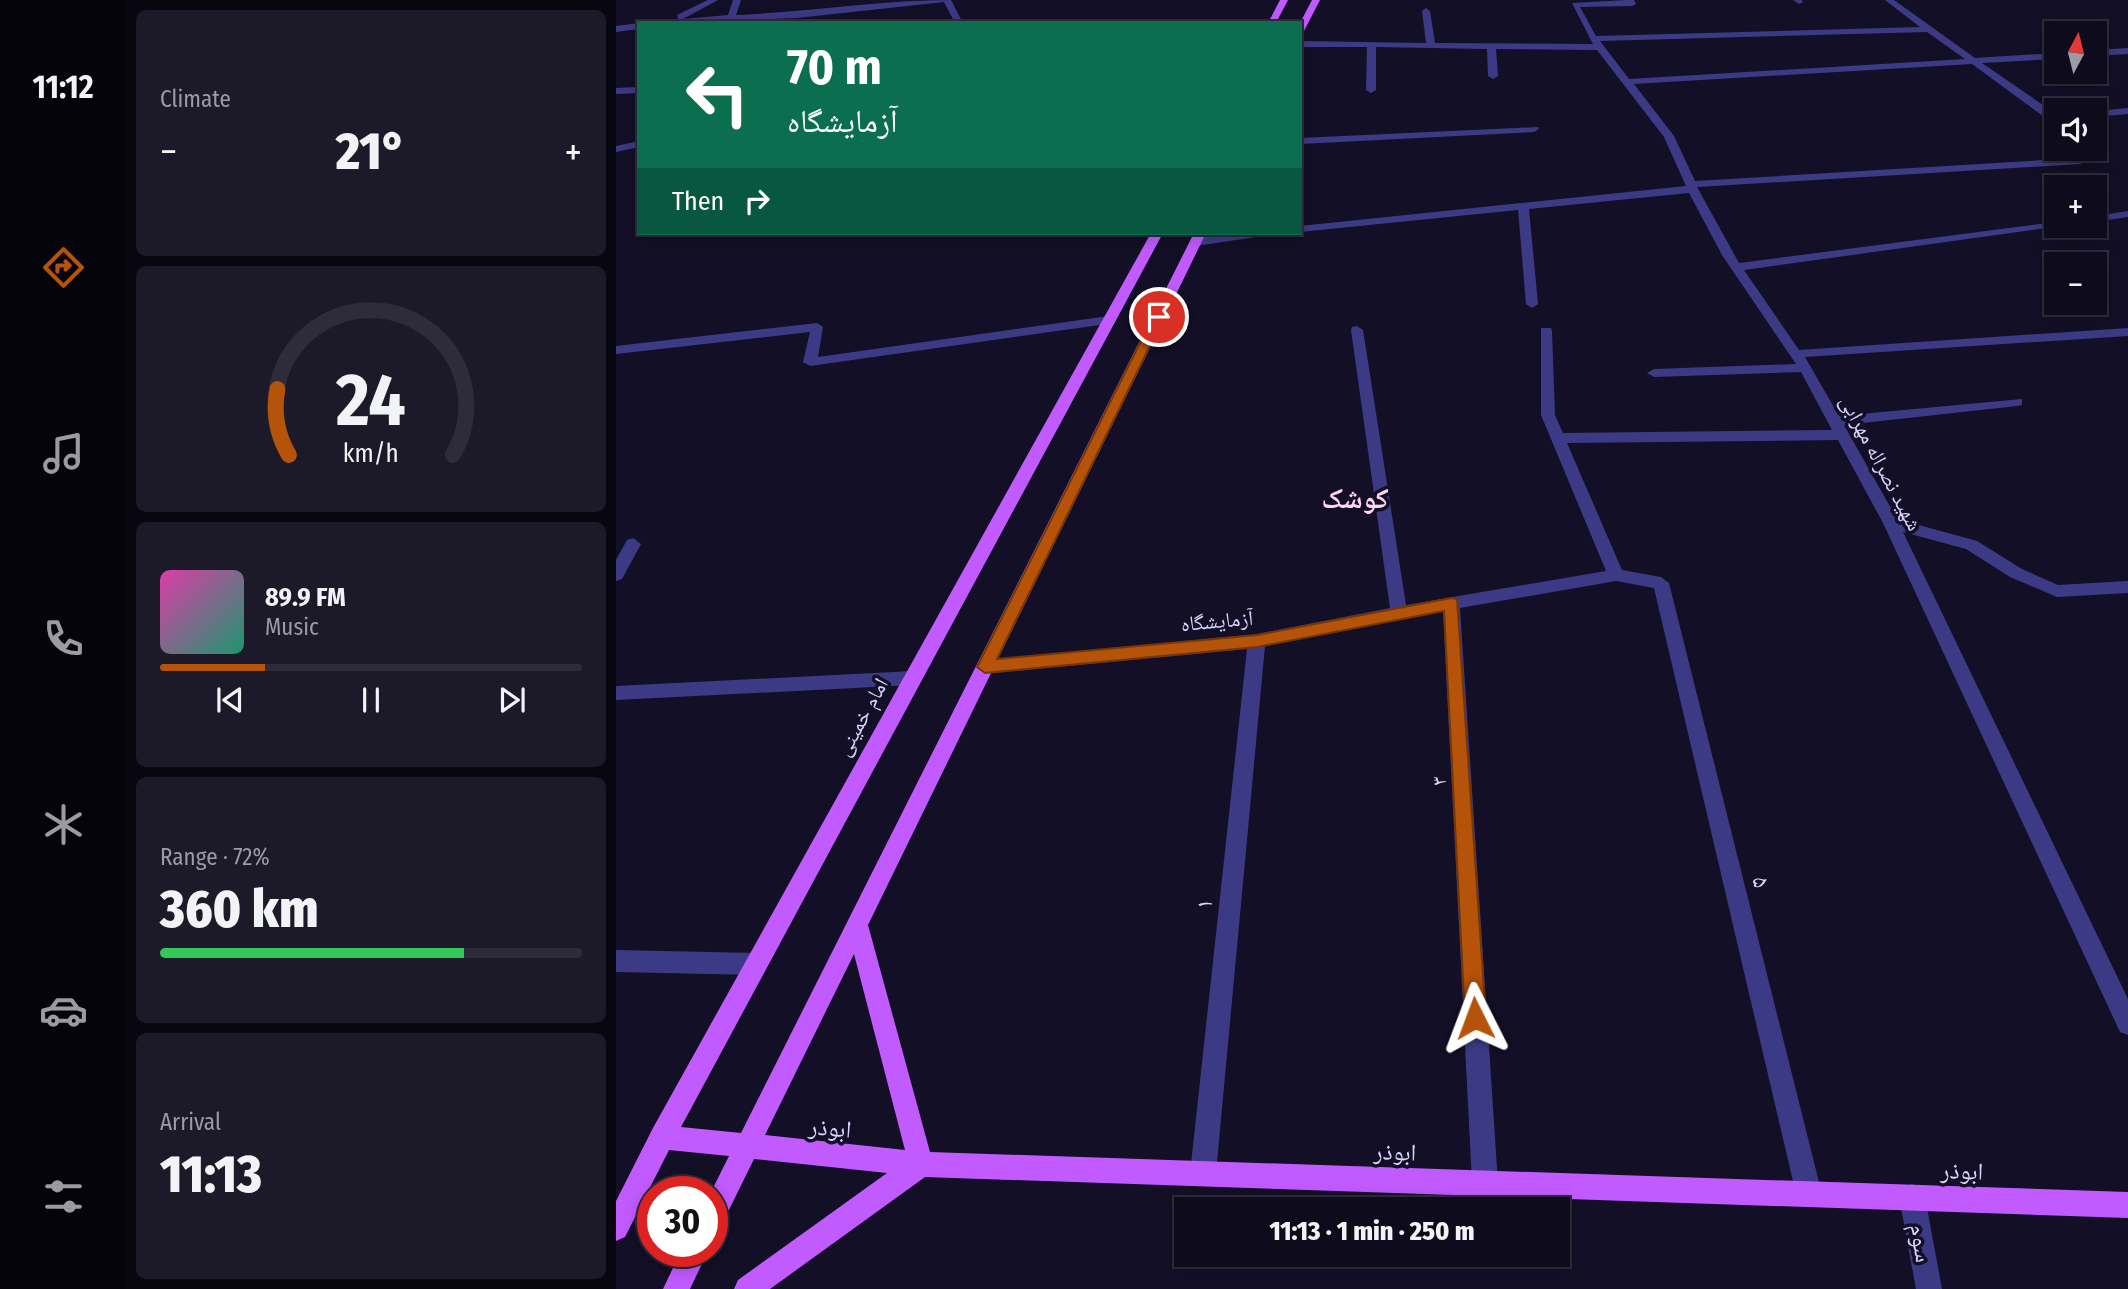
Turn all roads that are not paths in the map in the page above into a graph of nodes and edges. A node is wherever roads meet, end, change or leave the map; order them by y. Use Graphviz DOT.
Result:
graph roads {
  1 [pos="714,0"];
  2 [pos="737,0"];
  3 [pos="942,0"];
  4 [pos="947,0"];
  5 [pos="1284,0"];
  6 [pos="1316,0"];
  7 [pos="1630,0"];
  8 [pos="1889,0"];
  9 [pos="855,10"];
  10 [pos="1426,11"];
  11 [pos="719,18"];
  12 [pos="731,18"];
  13 [pos="764,20"];
  14 [pos="671,21"];
  15 [pos="851,21"];
  16 [pos="958,21"];
  17 [pos="1273,21"];
  18 [pos="636,27"];
  19 [pos="1302,27"];
  20 [pos="616,29"];
  21 [pos="1927,29"];
  22 [pos="616,40"];
  23 [pos="1596,43"];
  24 [pos="1302,44"];
  25 [pos="1372,44"];
  26 [pos="1431,45"];
  27 [pos="1491,46"];
  28 [pos="2128,51"];
  29 [pos="2107,52"];
  30 [pos="2044,57"];
  31 [pos="1979,62"];
  32 [pos="1493,76"];
  33 [pos="1627,82"];
  34 [pos="637,90"];
  35 [pos="1371,90"];
  36 [pos="616,91"];
  37 [pos="2128,111"];
  38 [pos="2044,112"];
  39 [pos="2107,113"];
  40 [pos="1534,130"];
  41 [pos="1302,141"];
  42 [pos="637,144"];
  43 [pos="616,149"];
  44 [pos="2080,161"];
  45 [pos="1692,187"];
  46 [pos="1523,206"];
  47 [pos="2128,214"];
  48 [pos="2107,217"];
  49 [pos="2044,227"];
  50 [pos="1302,229"];
  51 [pos="1156,235"];
  52 [pos="1230,235"];
  53 [pos="1198,237"];
  54 [pos="1737,267"];
  55 [pos="1532,304"];
  56 [pos="1109,320"];
  57 [pos="1357,330"];
  58 [pos="1546,331"];
  59 [pos="2128,332"];
  60 [pos="616,350"];
  61 [pos="1796,354"];
  62 [pos="1805,368"];
  63 [pos="1654,373"];
  64 [pos="2017,402"];
  65 [pos="1839,428"];
  66 [pos="1558,438"];
  67 [pos="1891,523"];
  68 [pos="634,544"];
  69 [pos="616,575"];
  70 [pos="1616,575"];
  71 [pos="2128,587"];
  72 [pos="1451,603"];
  73 [pos="1399,613"];
  74 [pos="1257,641"];
  75 [pos="985,667"];
  76 [pos="913,678"];
  77 [pos="616,693"];
  78 [pos="858,923"];
  79 [pos="616,961"];
  80 [pos="756,964"];
  81 [pos="2128,1024"];
  82 [pos="662,1137"];
  83 [pos="747,1149"];
  84 [pos="921,1164"];
  85 [pos="1203,1173"];
  86 [pos="1485,1183"];
  87 [pos="728,1186"];
  88 [pos="1809,1194"];
  89 [pos="1912,1197"];
  90 [pos="2128,1205"];
  91 [pos="616,1228"];
  92 [pos="687,1267"];
  93 [pos="676,1289"];
  94 [pos="747,1289"];
  95 [pos="1929,1289"];
  1 -- 14 [label="street"];
  2 -- 12 [label="street"];
  3 -- 9 [label="street"];
  4 -- 16 [label="street"];
  5 -- 17 [label="main road"];
  6 -- 19 [label="main road"];
  7 -- 23 [label="street, شهید نصراله مهرابی"];
  8 -- 21 [label="street"];
  9 -- 13 [label="street"];
  9 -- 15 [label="street"];
  10 -- 26 [label="street"];
  11 -- 12 [label="street"];
  12 -- 13 [label="street"];
  12 -- 14 [label="street"];
  18 -- 20 [label="street"];
  18 -- 22 [label="street"];
  21 -- 23 [label="street"];
  21 -- 31 [label="street"];
  23 -- 27 [label="street"];
  23 -- 33 [label="street, شهید نصراله مهرابی"];
  24 -- 25 [label="street"];
  25 -- 26 [label="street"];
  25 -- 35 [label="street"];
  26 -- 27 [label="street"];
  27 -- 32 [label="street"];
  28 -- 29 [label="street"];
  30 -- 31 [label="street"];
  31 -- 33 [label="street"];
  31 -- 38 [label="street"];
  33 -- 45 [label="street, شهید نصراله مهرابی"];
  34 -- 36 [label="street"];
  37 -- 39 [label="street"];
  40 -- 41 [label="street"];
  42 -- 43 [label="street"];
  44 -- 45 [label="street"];
  45 -- 46 [label="street"];
  45 -- 54 [label="street, شهید نصراله مهرابی"];
  46 -- 50 [label="street"];
  46 -- 55 [label="street"];
  47 -- 48 [label="street"];
  49 -- 54 [label="street"];
  51 -- 56 [label="main road, امام خمینی"];
  52 -- 53 [label="street"];
  53 -- 75 [label="main road"];
  54 -- 61 [label="street, شهید نصراله مهرابی"];
  56 -- 60 [label="street"];
  56 -- 76 [label="main road, امام خمینی"];
  57 -- 73 [label="street"];
  58 -- 66 [label="street"];
  59 -- 61 [label="street"];
  61 -- 62 [label="street, شهید نصراله مهرابی"];
  62 -- 63 [label="street"];
  62 -- 65 [label="street, شهید نصراله مهرابی"];
  64 -- 65 [label="street"];
  65 -- 66 [label="street"];
  65 -- 67 [label="street, شهید نصراله مهرابی"];
  66 -- 70 [label="street"];
  67 -- 71 [label="street"];
  67 -- 81 [label="street, شهید نصراله مهرابی"];
  68 -- 69 [label="street"];
  70 -- 72 [label="street"];
  70 -- 88 [label="street, ۵"];
  72 -- 73 [label="street, آزمایشگاه"];
  72 -- 86 [label="street, ۳"];
  73 -- 74 [label="street, آزمایشگاه"];
  74 -- 75 [label="street, آزمایشگاه"];
  74 -- 85 [label="street, ۱"];
  75 -- 78 [label="main road"];
  76 -- 77 [label="street"];
  76 -- 80 [label="main road, امام خمینی"];
  78 -- 83 [label="main road"];
  78 -- 84 [label="main road"];
  79 -- 80 [label="street"];
  80 -- 82 [label="main road, امام خمینی"];
  82 -- 83 [label="main road, ابوذر"];
  82 -- 91 [label="main road, امام خمینی"];
  83 -- 84 [label="main road, ابوذر"];
  83 -- 87 [label="main road"];
  84 -- 85 [label="main road, ابوذر"];
  84 -- 94 [label="main road"];
  85 -- 86 [label="main road, ابوذر"];
  86 -- 88 [label="main road, ابوذر"];
  88 -- 89 [label="main road, ابوذر"];
  89 -- 90 [label="main road, ابوذر"];
  89 -- 95 [label="street, سوم"];
  92 -- 93 [label="main road"];
}
